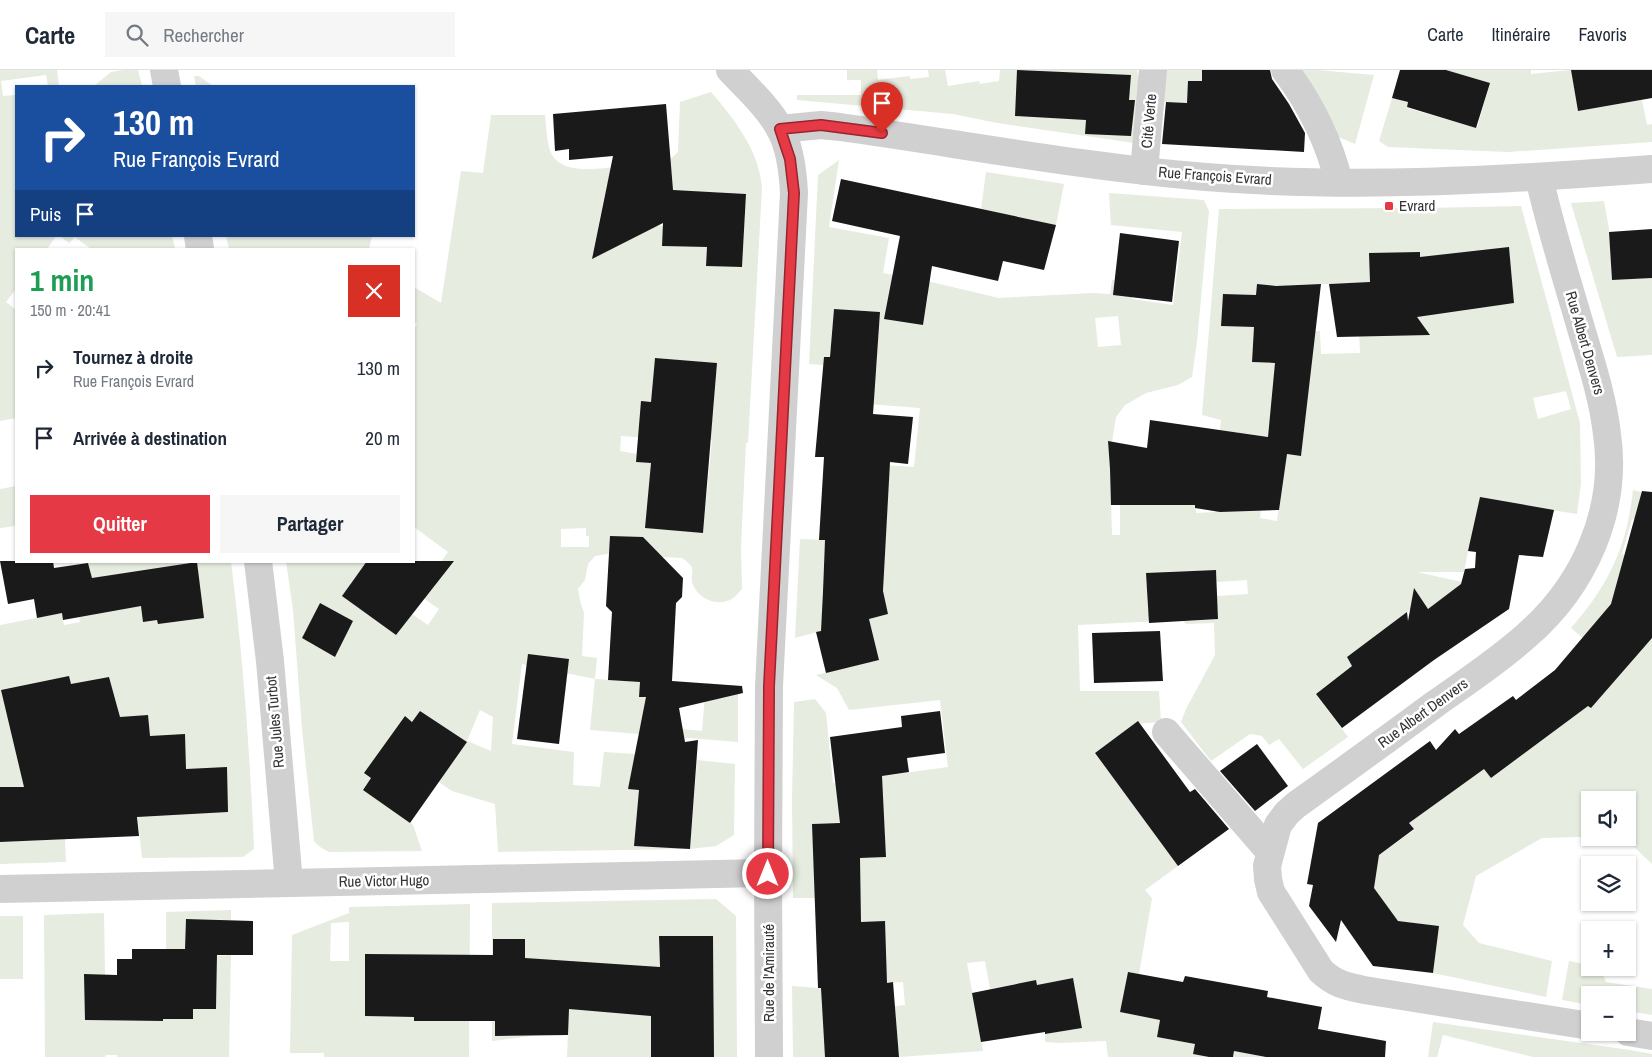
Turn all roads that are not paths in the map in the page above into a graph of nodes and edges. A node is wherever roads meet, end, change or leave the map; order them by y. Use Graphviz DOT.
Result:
graph roads {
  1 [pos="164,70"];
  2 [pos="730,70"];
  3 [pos="1153,70"];
  4 [pos="1285,70"];
  5 [pos="167,85"];
  6 [pos="780,129"];
  7 [pos="1652,169"];
  8 [pos="1144,171"];
  9 [pos="1539,177"];
  10 [pos="1339,182"];
  11 [pos="258,563"];
  12 [pos="1166,732"];
  13 [pos="1270,852"];
  14 [pos="768,874"];
  15 [pos="289,883"];
  16 [pos="0,889"];
  17 [pos="1581,1025"];
  18 [pos="1636,1033"];
  19 [pos="1652,1036"];
  20 [pos="769,1057"];
  1 -- 5 [label="street"];
  2 -- 6 [label="street, Rue de l'Amirauté"];
  3 -- 8 [label="street, Cité Verte"];
  4 -- 10 [label="street"];
  6 -- 8 [label="street, Rue François Evrard"];
  6 -- 14 [label="street, Rue de l'Amirauté"];
  7 -- 9 [label="street, Rue François Evrard"];
  8 -- 10 [label="street, Rue François Evrard"];
  9 -- 10 [label="street, Rue François Evrard"];
  9 -- 13 [label="street, Rue Albert Denvers"];
  11 -- 15 [label="street, Rue Jules Turbot"];
  12 -- 13 [label="street"];
  13 -- 17 [label="street, Rue Albert Denvers"];
  14 -- 15 [label="street, Rue Victor Hugo"];
  14 -- 20 [label="street, Rue de l'Amirauté"];
  15 -- 16 [label="street, Rue Victor Hugo"];
  18 -- 19 [label="street"];
}
